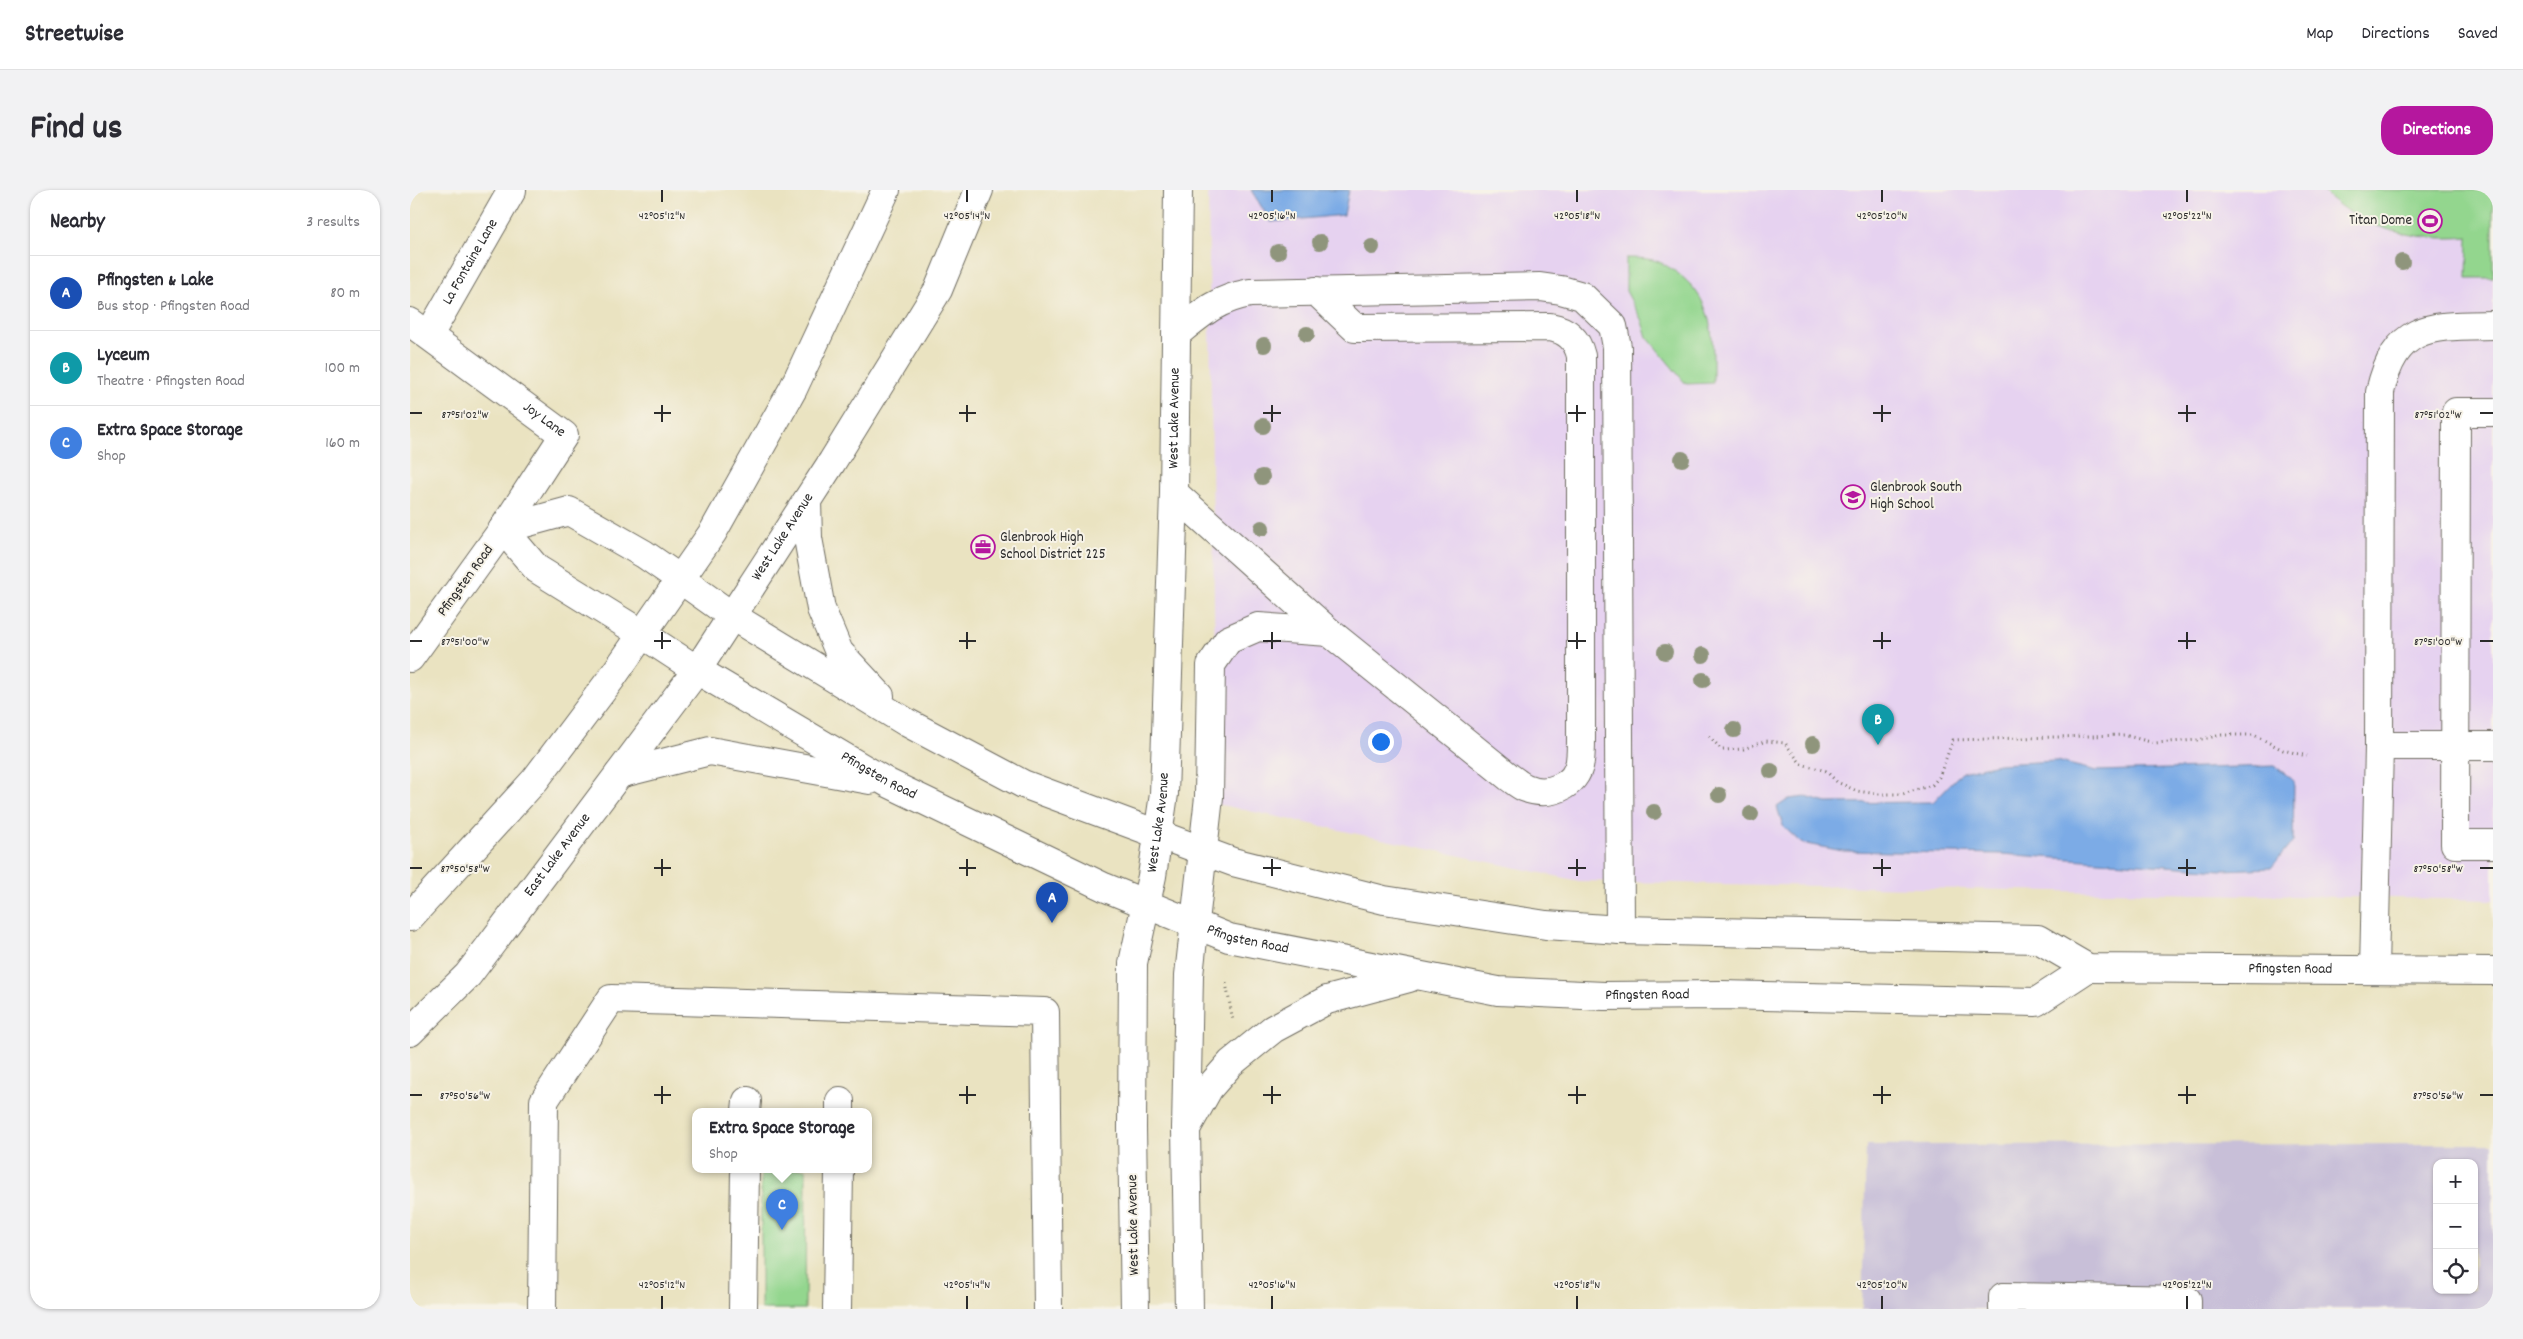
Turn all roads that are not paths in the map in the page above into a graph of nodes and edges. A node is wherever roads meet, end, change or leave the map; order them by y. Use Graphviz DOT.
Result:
graph roads {
  1 [pos="512,190"];
  2 [pos="886,190"];
  3 [pos="979,190"];
  4 [pos="1178,190"];
  5 [pos="1316,292"];
  6 [pos="2493,326"];
  7 [pos="420,328"];
  8 [pos="1176,334"];
  9 [pos="2493,412"];
  10 [pos="1174,493"];
  11 [pos="807,501"];
  12 [pos="503,529"];
  13 [pos="680,579"];
  14 [pos="732,616"];
  15 [pos="1329,632"];
  16 [pos="642,634"];
  17 [pos="410,658"];
  18 [pos="697,670"];
  19 [pos="906,722"];
  20 [pos="2379,746"];
  21 [pos="2455,746"];
  22 [pos="2493,746"];
  23 [pos="619,774"];
  24 [pos="888,783"];
  25 [pos="1159,834"];
  26 [pos="2493,844"];
  27 [pos="1203,851"];
  28 [pos="1146,904"];
  29 [pos="410,917"];
  30 [pos="1194,924"];
  31 [pos="1620,930"];
  32 [pos="2088,968"];
  33 [pos="2374,970"];
  34 [pos="2493,971"];
  35 [pos="1417,976"];
  36 [pos="410,1032"];
  37 [pos="1186,1129"];
  38 [pos="745,1173"];
  39 [pos="839,1173"];
  40 [pos="542,1309"];
  41 [pos="743,1309"];
  42 [pos="837,1309"];
  43 [pos="1048,1309"];
  44 [pos="1135,1309"];
  45 [pos="1189,1309"];
  46 [pos="2003,1309"];
  47 [pos="2187,1309"];
  1 -- 7 [label="main road, La Fontaine Lane"];
  2 -- 13 [label="main road"];
  3 -- 11 [label="main road, West Lake Avenue"];
  4 -- 8 [label="main road, West Lake Avenue"];
  5 -- 8 [label="main road"];
  5 -- 15 [label="main road"];
  5 -- 31 [label="main road"];
  6 -- 20 [label="main road"];
  7 -- 12 [label="main road, Joy Lane"];
  8 -- 10 [label="main road, West Lake Avenue"];
  9 -- 21 [label="main road"];
  10 -- 15 [label="main road"];
  10 -- 25 [label="main road, West Lake Avenue"];
  11 -- 14 [label="main road, West Lake Avenue"];
  11 -- 19 [label="main road"];
  12 -- 13 [label="main road, Pfingsten Road"];
  12 -- 16 [label="main road, Pfingsten Road"];
  12 -- 17 [label="main road, Pfingsten Road"];
  13 -- 14 [label="main road, Pfingsten Road"];
  13 -- 16 [label="main road"];
  14 -- 18 [label="main road, West Lake Avenue"];
  14 -- 19 [label="main road, Pfingsten Road"];
  15 -- 27 [label="main road"];
  16 -- 18 [label="main road, Pfingsten Road"];
  16 -- 29 [label="main road"];
  18 -- 23 [label="main road, East Lake Avenue"];
  18 -- 24 [label="main road, Pfingsten Road"];
  19 -- 25 [label="main road, Pfingsten Road"];
  20 -- 21 [label="main road"];
  20 -- 33 [label="main road"];
  21 -- 22 [label="main road"];
  21 -- 26 [label="main road"];
  23 -- 24 [label="main road"];
  23 -- 36 [label="main road, East Lake Avenue"];
  24 -- 28 [label="main road, Pfingsten Road"];
  25 -- 27 [label="main road, Pfingsten Road"];
  25 -- 28 [label="main road, West Lake Avenue"];
  27 -- 30 [label="main road"];
  27 -- 31 [label="main road, Pfingsten Road"];
  28 -- 30 [label="main road, Pfingsten Road"];
  28 -- 44 [label="main road, West Lake Avenue"];
  30 -- 35 [label="main road, Pfingsten Road"];
  30 -- 37 [label="main road"];
  31 -- 32 [label="main road, Pfingsten Road"];
  32 -- 33 [label="main road, Pfingsten Road"];
  32 -- 35 [label="main road, Pfingsten Road"];
  33 -- 34 [label="main road, Pfingsten Road"];
  35 -- 37 [label="main road"];
  37 -- 45 [label="main road"];
  38 -- 41 [label="main road"];
  39 -- 42 [label="main road"];
  40 -- 43 [label="main road"];
  46 -- 47 [label="main road"];
}
